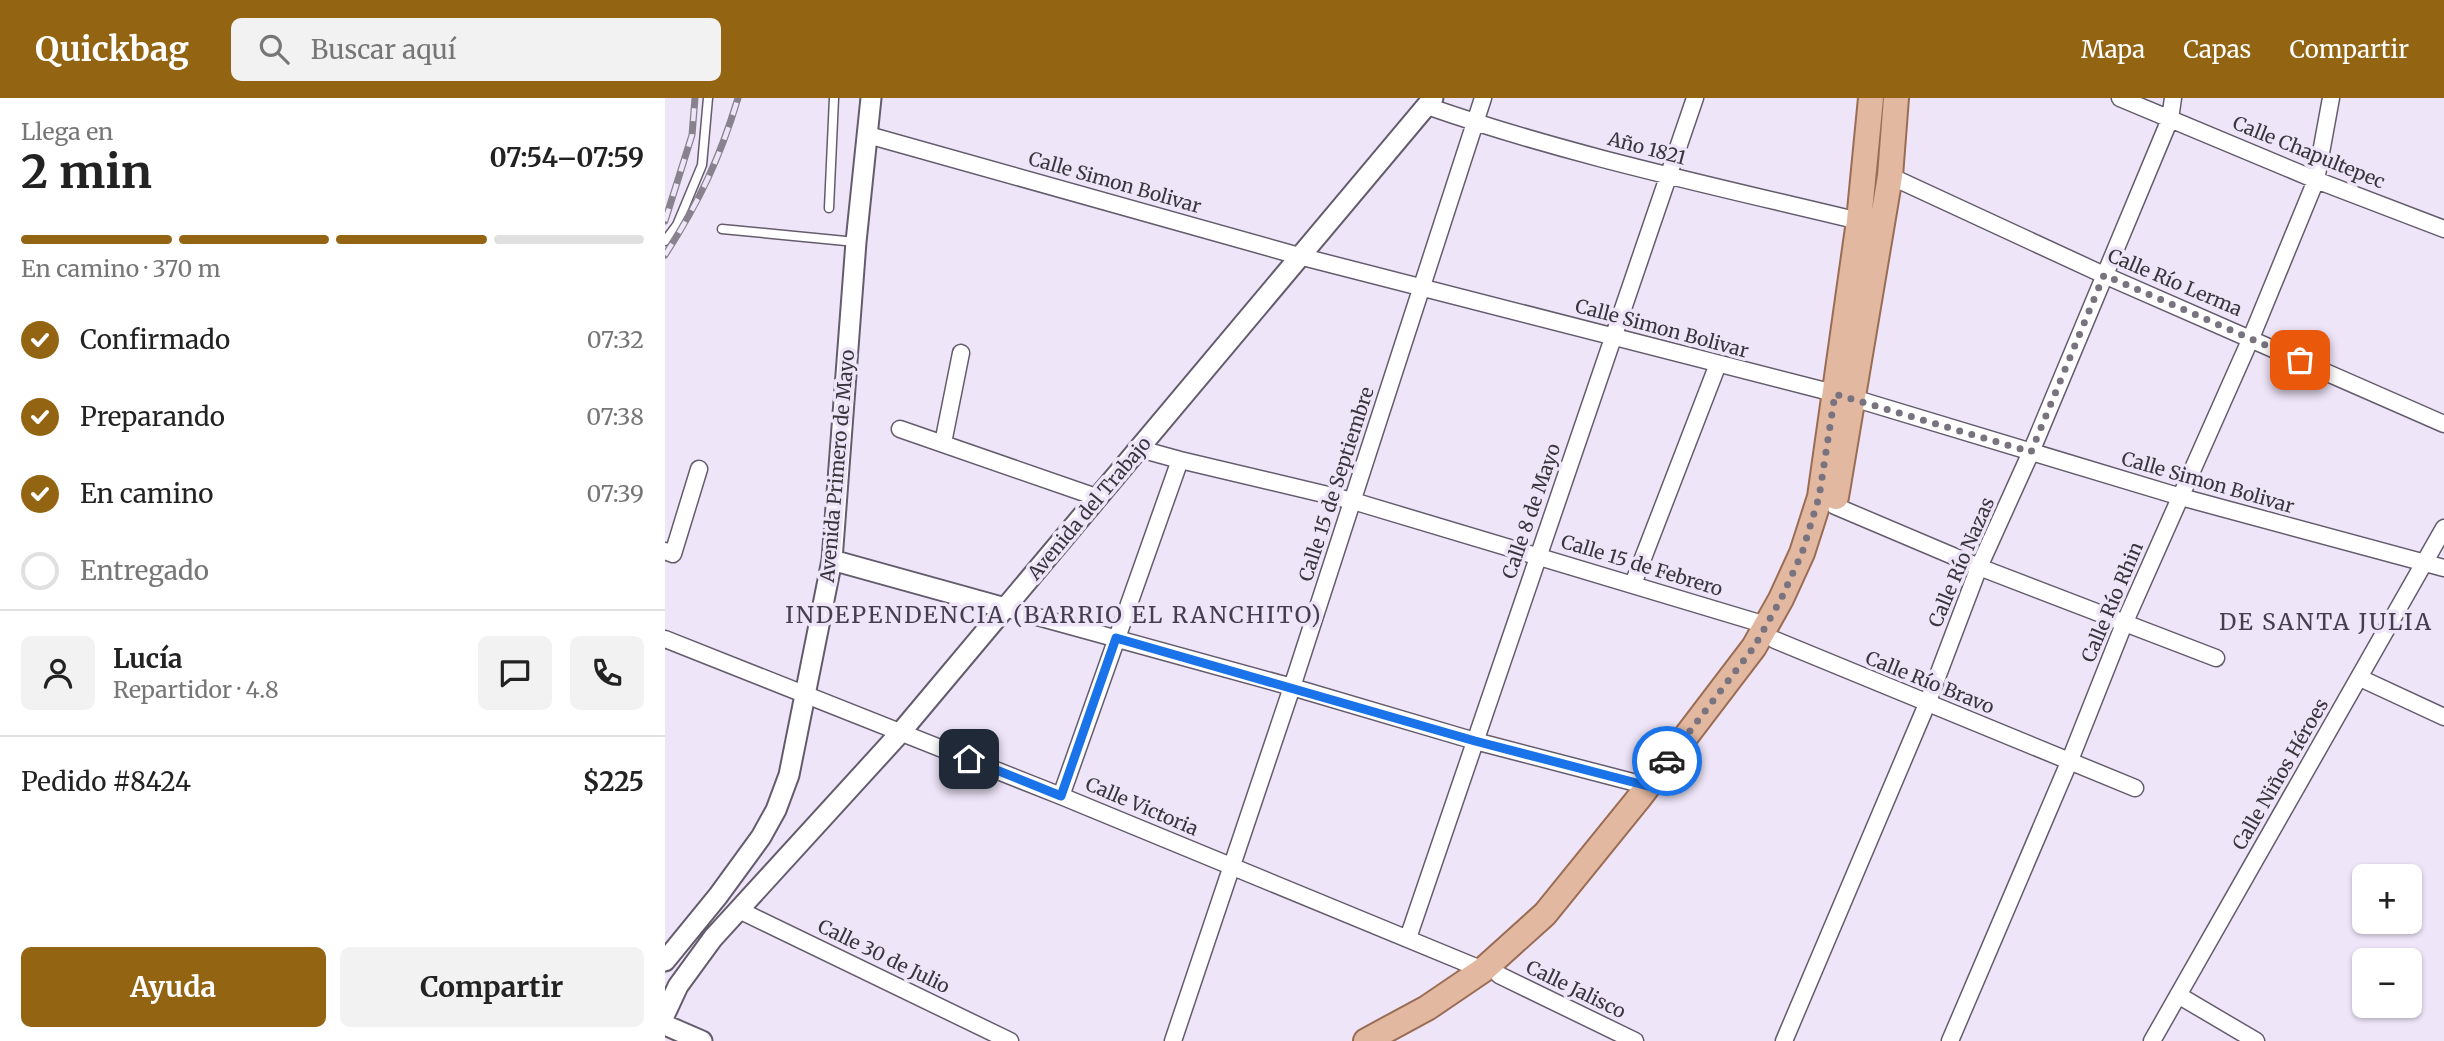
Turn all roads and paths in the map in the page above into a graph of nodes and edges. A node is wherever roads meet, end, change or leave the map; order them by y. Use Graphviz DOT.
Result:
graph roads {
  1 [pos="708,98"];
  2 [pos="834,98"];
  3 [pos="871,98"];
  4 [pos="1483,98"];
  5 [pos="1695,98"];
  6 [pos="1871,98"];
  7 [pos="1896,98"];
  8 [pos="2120,98"];
  9 [pos="2173,98"];
  10 [pos="2331,98"];
  11 [pos="1430,102"];
  12 [pos="2171,119"];
  13 [pos="1476,123"];
  14 [pos="868,135"];
  15 [pos="1669,176"];
  16 [pos="1890,176"];
  17 [pos="2316,180"];
  18 [pos="828,208"];
  19 [pos="1859,221"];
  20 [pos="722,229"];
  21 [pos="2444,229"];
  22 [pos="665,240"];
  23 [pos="856,242"];
  24 [pos="1299,256"];
  25 [pos="2104,275"];
  26 [pos="1423,288"];
  27 [pos="1613,336"];
  28 [pos="2251,338"];
  29 [pos="961,353"];
  30 [pos="1718,364"];
  31 [pos="1844,396"];
  32 [pos="2444,424"];
  33 [pos="900,429"];
  34 [pos="943,443"];
  35 [pos="1140,449"];
  36 [pos="2031,452"];
  37 [pos="1180,460"];
  38 [pos="699,469"];
  39 [pos="2181,497"];
  40 [pos="1099,498"];
  41 [pos="1353,500"];
  42 [pos="1835,506"];
  43 [pos="2444,528"];
  44 [pos="665,551"];
  45 [pos="1537,555"];
  46 [pos="832,560"];
  47 [pos="2425,563"];
  48 [pos="1979,567"];
  49 [pos="2444,568"];
  50 [pos="1633,584"];
  51 [pos="1006,608"];
  52 [pos="2124,624"];
  53 [pos="1771,632"];
  54 [pos="1116,638"];
  55 [pos="665,639"];
  56 [pos="2216,659"];
  57 [pos="2360,678"];
  58 [pos="1292,687"];
  59 [pos="805,694"];
  60 [pos="1927,704"];
  61 [pos="2444,716"];
  62 [pos="901,732"];
  63 [pos="1475,741"];
  64 [pos="2070,760"];
  65 [pos="1648,786"];
  66 [pos="2135,788"];
  67 [pos="1061,796"];
  68 [pos="1232,866"];
  69 [pos="739,910"];
  70 [pos="1408,937"];
  71 [pos="665,961"];
  72 [pos="1491,972"];
  73 [pos="2178,995"];
  74 [pos="665,1014"];
  75 [pos="665,1025"];
  76 [pos="702,1041"];
  77 [pos="1010,1041"];
  78 [pos="1173,1041"];
  79 [pos="1366,1041"];
  80 [pos="1399,1041"];
  81 [pos="1635,1041"];
  82 [pos="1784,1041"];
  83 [pos="1950,1041"];
  84 [pos="2152,1041"];
  85 [pos="2256,1041"];
  1 -- 22 [label="lane"];
  2 -- 18 [label="lane"];
  3 -- 14 [label="street, Avenida Primero de Mayo"];
  4 -- 13 [label="street, Calle 15 de Septiembre"];
  5 -- 15 [label="street, Calle 8 de Mayo"];
  6 -- 19 [label="main road"];
  7 -- 16 [label="main road"];
  8 -- 12 [label="street, Calle Chapultepec"];
  9 -- 12 [label="street, Calle Río Nazas"];
  10 -- 17 [label="street, Calle Río Rhin"];
  11 -- 13 [label="street, Año 1821"];
  11 -- 24 [label="street, Avenida del Trabajo"];
  12 -- 17 [label="street, Calle Chapultepec"];
  12 -- 25 [label="street, Calle Río Nazas"];
  13 -- 15 [label="street, Año 1821"];
  13 -- 26 [label="street, Calle 15 de Septiembre"];
  14 -- 23 [label="street, Avenida Primero de Mayo"];
  14 -- 24 [label="street, Calle Simon Bolivar"];
  15 -- 19 [label="street, Año 1821"];
  15 -- 27 [label="street, Calle 8 de Mayo"];
  16 -- 25 [label="street, Calle Río Lerma"];
  16 -- 31 [label="main road"];
  17 -- 21 [label="street, Calle Chapultepec"];
  17 -- 28 [label="street, Calle Río Rhin"];
  19 -- 31 [label="main road"];
  20 -- 23 [label="lane"];
  23 -- 46 [label="street, Avenida Primero de Mayo"];
  24 -- 26 [label="street, Calle Simon Bolivar"];
  24 -- 35 [label="street, Avenida del Trabajo"];
  25 -- 28 [label="street, Calle Río Lerma"];
  25 -- 36 [label="street, Calle Río Nazas"];
  26 -- 27 [label="street, Calle Simon Bolivar"];
  26 -- 41 [label="street, Calle 15 de Septiembre"];
  27 -- 30 [label="street, Calle Simon Bolivar"];
  27 -- 45 [label="street, Calle 8 de Mayo"];
  28 -- 32 [label="street, Calle Río Lerma"];
  28 -- 39 [label="street, Calle Río Rhin"];
  29 -- 34 [label="street"];
  30 -- 31 [label="street, Calle Simon Bolivar"];
  30 -- 50 [label="street"];
  31 -- 36 [label="street, Calle Simon Bolivar"];
  31 -- 42 [label="main road"];
  31 -- 53 [label="main road"];
  33 -- 34 [label="street"];
  34 -- 40 [label="street"];
  35 -- 37 [label="street, Calle 15 de Febrero"];
  35 -- 40 [label="street, Avenida del Trabajo"];
  36 -- 39 [label="street, Calle Simon Bolivar"];
  36 -- 48 [label="street, Calle Río Nazas"];
  37 -- 41 [label="street, Calle 15 de Febrero"];
  37 -- 54 [label="street"];
  38 -- 44 [label="street"];
  39 -- 47 [label="street, Calle Simon Bolivar"];
  39 -- 52 [label="street, Calle Río Rhin"];
  40 -- 51 [label="street, Avenida del Trabajo"];
  41 -- 45 [label="street, Calle 15 de Febrero"];
  41 -- 58 [label="street, Calle 15 de Septiembre"];
  42 -- 48 [label="street"];
  42 -- 53 [label="main road"];
  43 -- 47 [label="street, Calle Niños Héroes"];
  45 -- 50 [label="street, Calle 15 de Febrero"];
  45 -- 63 [label="street, Calle 8 de Mayo"];
  46 -- 51 [label="street"];
  46 -- 59 [label="street, Avenida Primero de Mayo"];
  47 -- 49 [label="street, Calle Simon Bolivar"];
  47 -- 57 [label="street, Calle Niños Héroes"];
  48 -- 52 [label="street"];
  48 -- 60 [label="street, Calle Río Nazas"];
  50 -- 53 [label="street, Calle 15 de Febrero"];
  51 -- 54 [label="street"];
  51 -- 62 [label="street, Avenida del Trabajo"];
  52 -- 56 [label="street"];
  52 -- 64 [label="street, Calle Río Rhin"];
  53 -- 60 [label="street, Calle Río Bravo"];
  53 -- 65 [label="main road"];
  53 -- 72 [label="main road"];
  54 -- 58 [label="street"];
  54 -- 67 [label="street"];
  55 -- 59 [label="street, Calle Victoria"];
  57 -- 61 [label="street"];
  57 -- 73 [label="street, Calle Niños Héroes"];
  58 -- 63 [label="street"];
  58 -- 68 [label="street, Calle 15 de Septiembre"];
  59 -- 62 [label="street, Calle Victoria"];
  59 -- 71 [label="street, Avenida Primero de Mayo"];
  60 -- 64 [label="street, Calle Río Bravo"];
  60 -- 82 [label="street, Calle Río Nazas"];
  62 -- 67 [label="street, Calle Victoria"];
  62 -- 69 [label="street, Avenida del Trabajo"];
  63 -- 65 [label="street"];
  63 -- 70 [label="street, Calle 8 de Mayo"];
  64 -- 66 [label="street, Calle Río Bravo"];
  64 -- 83 [label="street, Calle Río Rhin"];
  65 -- 72 [label="main road"];
  67 -- 68 [label="street, Calle Victoria"];
  68 -- 70 [label="street, Calle Victoria"];
  68 -- 78 [label="street, Calle 15 de Septiembre"];
  69 -- 74 [label="street, Avenida del Trabajo"];
  69 -- 77 [label="street, Calle 30 de Julio"];
  70 -- 72 [label="street, Calle Victoria"];
  72 -- 79 [label="main road"];
  72 -- 80 [label="main road"];
  72 -- 81 [label="street, Calle Jalisco"];
  73 -- 84 [label="street, Calle Niños Héroes"];
  73 -- 85 [label="street"];
  75 -- 76 [label="street"];
}
